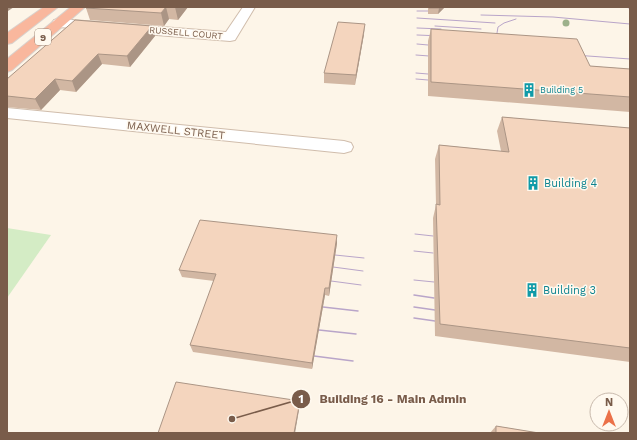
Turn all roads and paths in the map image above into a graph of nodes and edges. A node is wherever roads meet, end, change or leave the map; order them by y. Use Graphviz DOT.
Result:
graph roads {
  1 [pos="52,7"];
  2 [pos="79,7"];
  3 [pos="249,7"];
  4 [pos="59,23"];
  5 [pos="7,40"];
  6 [pos="7,67"];
  7 [pos="7,112"];
  8 [pos="344,148"];
  1 -- 5 [label="highway, 9"];
  2 -- 4 [label="highway, 9"];
  3 -- 4 [label="street, RUSSELL COURT"];
  4 -- 6 [label="highway, 9"];
  7 -- 8 [label="street, MAXWELL STREET"];
}
